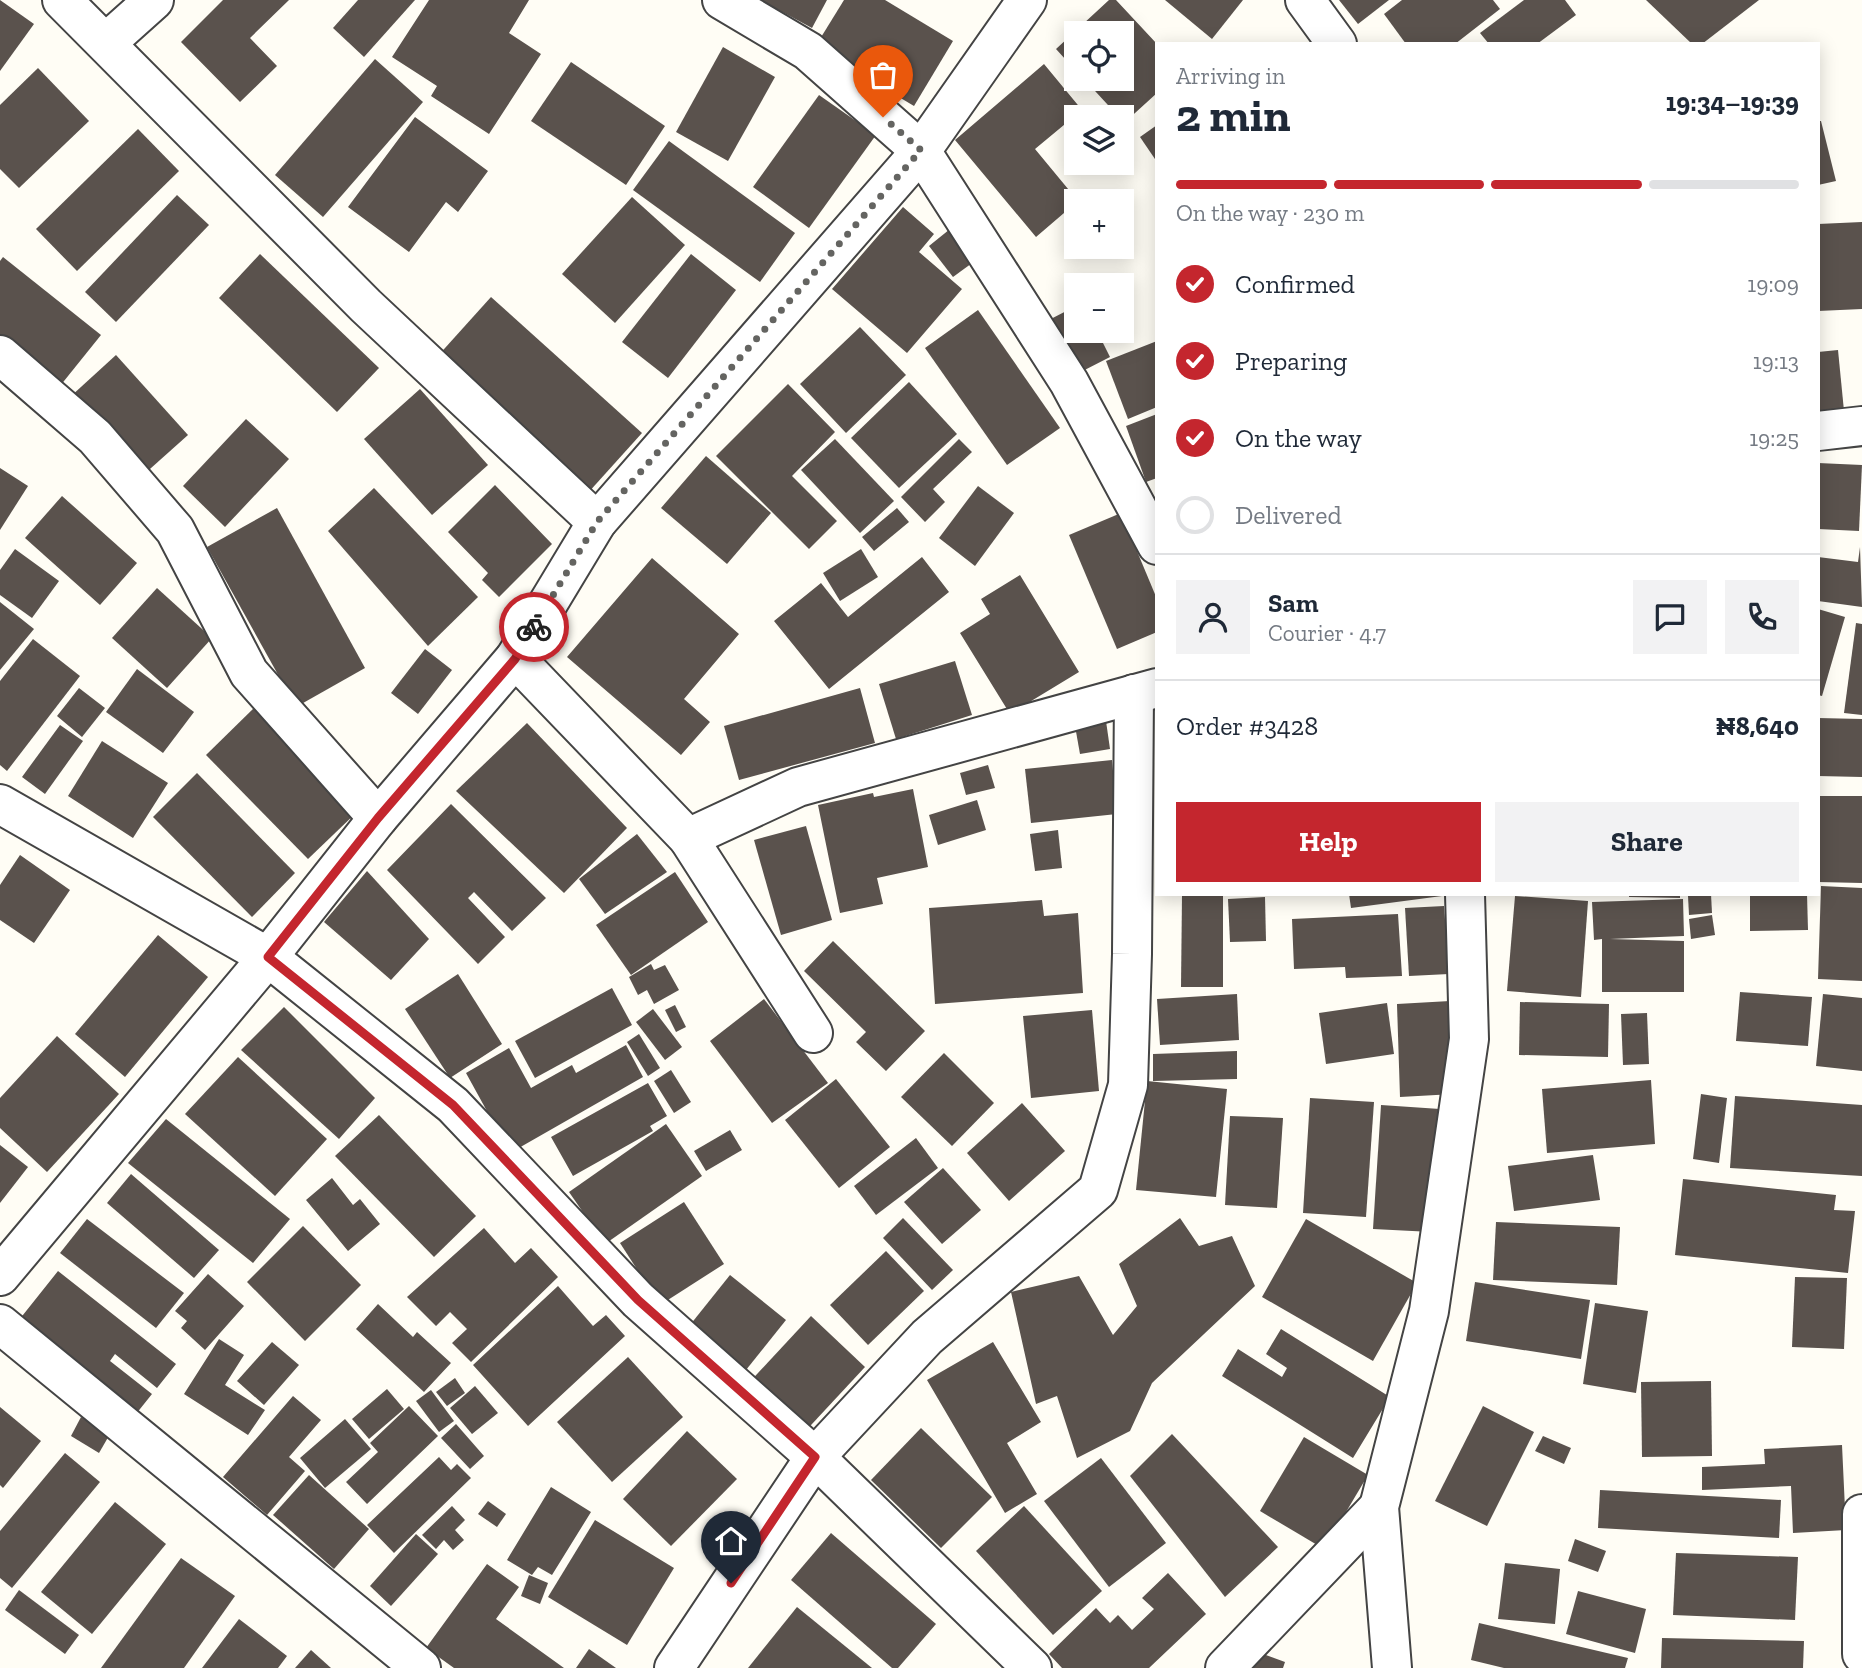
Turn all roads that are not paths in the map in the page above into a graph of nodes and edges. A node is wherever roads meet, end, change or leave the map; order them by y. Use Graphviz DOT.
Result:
graph roads {
  1 [pos="62,0"];
  2 [pos="154,0"];
  3 [pos="722,0"];
  4 [pos="1027,0"];
  5 [pos="1305,0"];
  6 [pos="1336,42"];
  7 [pos="106,43"];
  8 [pos="921,150"];
  9 [pos="0,355"];
  10 [pos="1862,426"];
  11 [pos="1820,431"];
  12 [pos="597,522"];
  13 [pos="1155,541"];
  14 [pos="515,659"];
  15 [pos="1145,691"];
  16 [pos="8,817"];
  17 [pos="378,818"];
  18 [pos="688,838"];
  19 [pos="1465,896"];
  20 [pos="268,957"];
  21 [pos="813,1033"];
  22 [pos="0,1276"];
  23 [pos="0,1324"];
  24 [pos="815,1457"];
  25 [pos="1379,1507"];
  26 [pos="1862,1514"];
  27 [pos="1862,1654"];
  28 [pos="421,1668"];
  29 [pos="674,1668"];
  30 [pos="1032,1668"];
  31 [pos="1225,1668"];
  32 [pos="1392,1668"];
  1 -- 7 [label="street"];
  2 -- 7 [label="street"];
  3 -- 8 [label="street"];
  4 -- 8 [label="street"];
  5 -- 6 [label="street"];
  7 -- 12 [label="street"];
  8 -- 12 [label="street"];
  8 -- 13 [label="street"];
  9 -- 17 [label="street"];
  10 -- 11 [label="street"];
  12 -- 14 [label="street"];
  14 -- 17 [label="street"];
  14 -- 18 [label="street"];
  15 -- 18 [label="street"];
  15 -- 24 [label="street"];
  16 -- 20 [label="street"];
  17 -- 20 [label="street"];
  18 -- 21 [label="street"];
  19 -- 25 [label="street"];
  20 -- 22 [label="street"];
  20 -- 24 [label="street"];
  23 -- 28 [label="street"];
  24 -- 29 [label="street"];
  24 -- 30 [label="street"];
  25 -- 31 [label="street"];
  25 -- 32 [label="street"];
  26 -- 27 [label="street"];
}
